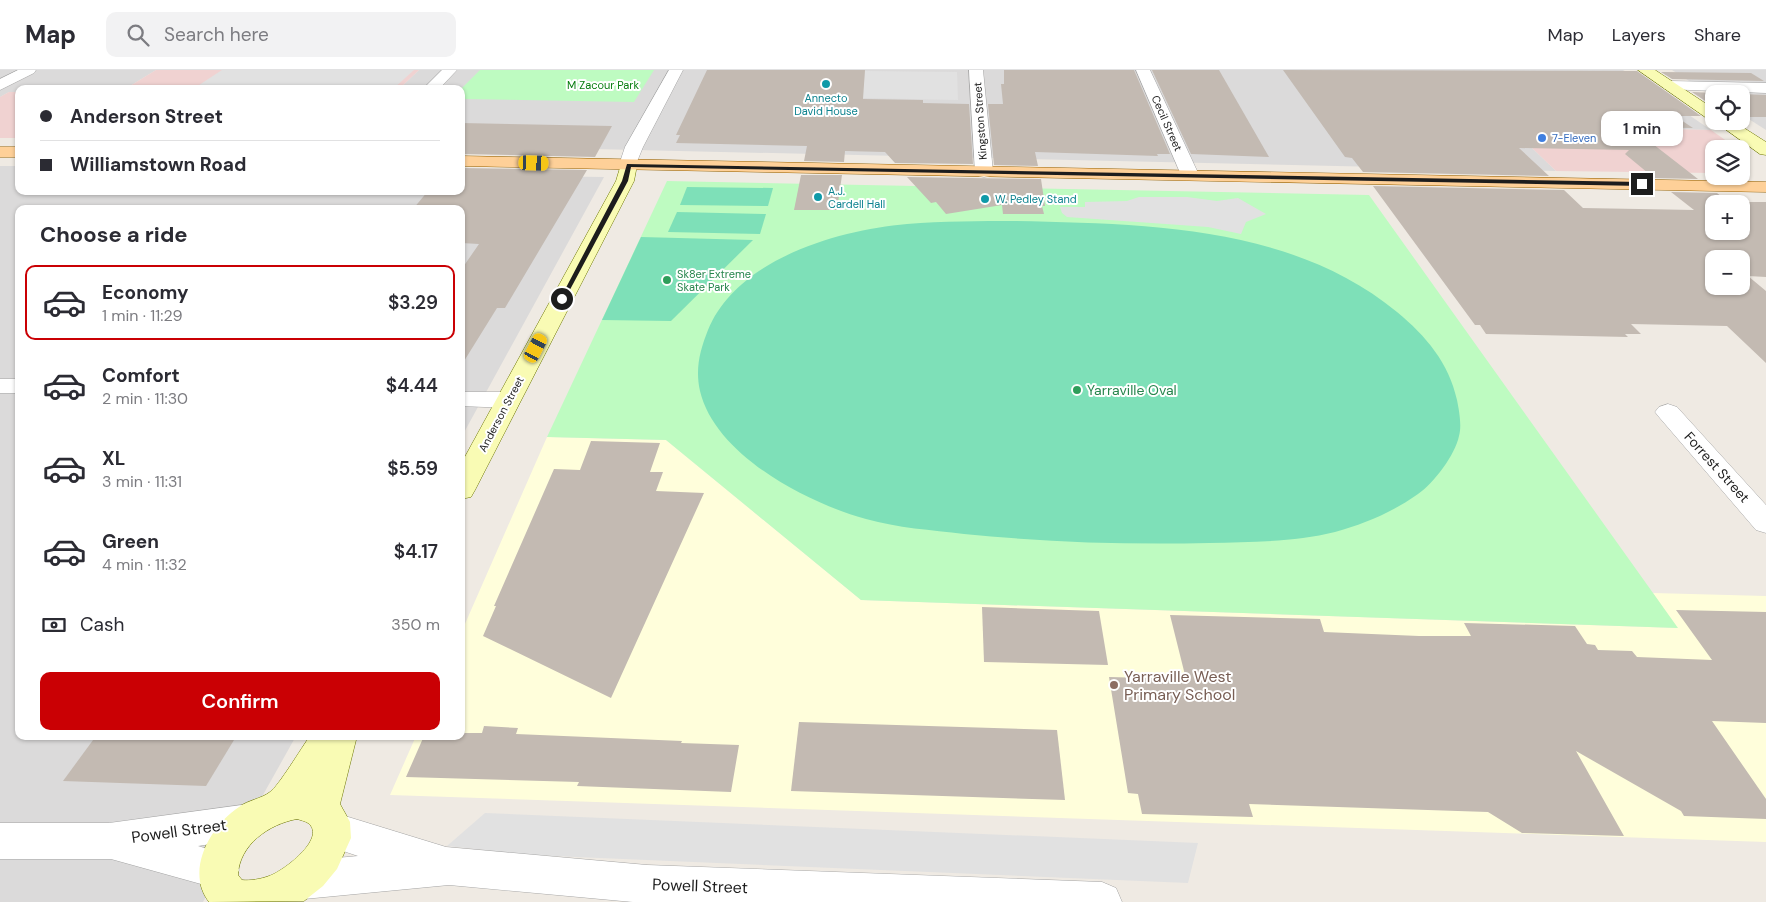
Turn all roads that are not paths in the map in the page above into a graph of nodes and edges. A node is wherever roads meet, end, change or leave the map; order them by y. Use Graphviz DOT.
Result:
graph roads {
  1 [pos="29,70"];
  2 [pos="450,70"];
  3 [pos="676,70"];
  4 [pos="976,70"];
  5 [pos="1144,70"];
  6 [pos="1645,70"];
  7 [pos="0,85"];
  8 [pos="434,85"];
  9 [pos="1670,86"];
  10 [pos="1766,88"];
  11 [pos="1705,110"];
  12 [pos="1736,130"];
  13 [pos="1766,150"];
  14 [pos="0,152"];
  15 [pos="15,152"];
  16 [pos="465,161"];
  17 [pos="628,165"];
  18 [pos="984,172"];
  19 [pos="1190,175"];
  20 [pos="1766,187"];
  21 [pos="0,386"];
  22 [pos="15,386"];
  23 [pos="465,399"];
  24 [pos="508,400"];
  25 [pos="1668,412"];
  26 [pos="465,482"];
  27 [pos="1766,523"];
  28 [pos="327,740"];
  29 [pos="338,740"];
  30 [pos="283,805"];
  31 [pos="326,819"];
  32 [pos="249,821"];
  33 [pos="0,841"];
  34 [pos="109,841"];
  35 [pos="449,866"];
  36 [pos="227,889"];
  37 [pos="283,893"];
  38 [pos="862,897"];
  39 [pos="1102,902"];
  1 -- 7 [label="street"];
  2 -- 8 [label="street"];
  3 -- 17 [label="street, Anderson Street"];
  4 -- 18 [label="street, Kingston Street"];
  5 -- 19 [label="street, Cecil Street"];
  6 -- 9 [label="street"];
  9 -- 10 [label="street"];
  9 -- 11 [label="street"];
  12 -- 13 [label="street"];
  14 -- 15 [label="main road"];
  16 -- 17 [label="main road"];
  17 -- 18 [label="main road"];
  17 -- 24 [label="street, Anderson Street"];
  18 -- 19 [label="main road"];
  19 -- 20 [label="main road"];
  21 -- 22 [label="street"];
  23 -- 24 [label="street"];
  24 -- 26 [label="street, Anderson Street"];
  25 -- 27 [label="street, Forrest Street"];
  28 -- 30 [label="street"];
  29 -- 31 [label="street"];
  30 -- 31 [label="street"];
  30 -- 32 [label="street"];
  31 -- 35 [label="street, Powell Street"];
  31 -- 37 [label="street"];
  32 -- 34 [label="street, Powell Street"];
  32 -- 36 [label="street"];
  33 -- 34 [label="street, Powell Street"];
  34 -- 36 [label="street, Powell Street"];
  35 -- 37 [label="street, Powell Street"];
  35 -- 38 [label="street, Powell Street"];
  36 -- 37 [label="street"];
  38 -- 39 [label="street, Powell Street"];
}
